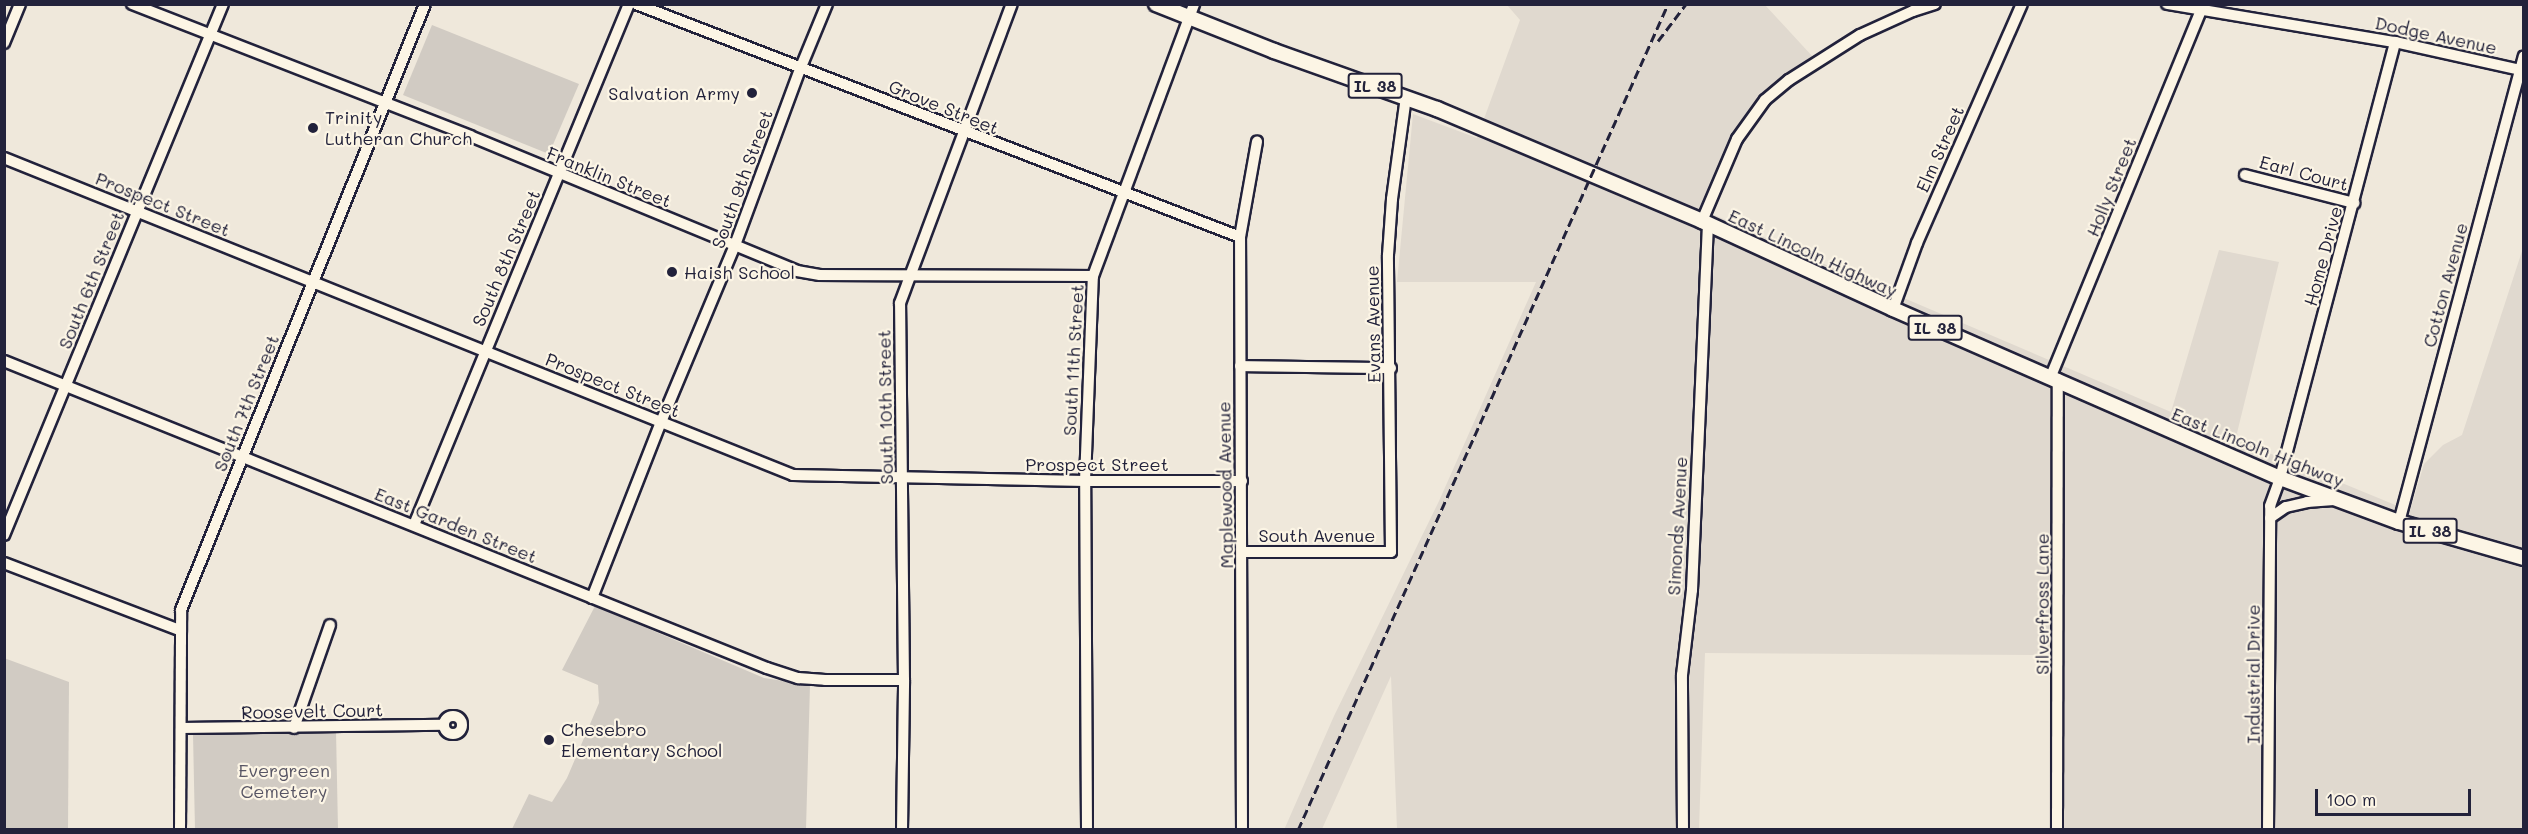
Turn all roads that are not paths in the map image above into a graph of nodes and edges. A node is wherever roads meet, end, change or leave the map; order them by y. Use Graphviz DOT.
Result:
graph roads {
  1 [pos="20,4"];
  2 [pos="132,4"];
  3 [pos="223,4"];
  4 [pos="425,4"];
  5 [pos="629,4"];
  6 [pos="636,4"];
  7 [pos="827,4"];
  8 [pos="1012,4"];
  9 [pos="1156,4"];
  10 [pos="1935,4"];
  11 [pos="2022,4"];
  12 [pos="2167,4"];
  13 [pos="2201,10"];
  14 [pos="1192,11"];
  15 [pos="210,36"];
  16 [pos="2396,42"];
  17 [pos="4,43"];
  18 [pos="2523,56"];
  19 [pos="801,67"];
  20 [pos="2520,70"];
  21 [pos="1406,97"];
  22 [pos="386,103"];
  23 [pos="964,133"];
  24 [pos="1257,142"];
  25 [pos="4,158"];
  26 [pos="560,174"];
  27 [pos="2245,175"];
  28 [pos="1125,194"];
  29 [pos="2354,203"];
  30 [pos="138,212"];
  31 [pos="1705,223"];
  32 [pos="1240,237"];
  33 [pos="735,245"];
  34 [pos="910,275"];
  35 [pos="1093,276"];
  36 [pos="311,282"];
  37 [pos="1893,309"];
  38 [pos="484,350"];
  39 [pos="4,361"];
  40 [pos="1240,366"];
  41 [pos="1391,368"];
  42 [pos="2054,378"];
  43 [pos="66,385"];
  44 [pos="661,422"];
  45 [pos="242,457"];
  46 [pos="903,478"];
  47 [pos="2280,478"];
  48 [pos="1242,481"];
  49 [pos="1084,482"];
  50 [pos="2337,499"];
  51 [pos="2270,518"];
  52 [pos="2399,522"];
  53 [pos="414,525"];
  54 [pos="4,535"];
  55 [pos="1243,552"];
  56 [pos="1391,552"];
  57 [pos="2523,558"];
  58 [pos="4,563"];
  59 [pos="592,598"];
  60 [pos="330,625"];
  61 [pos="179,630"];
  62 [pos="904,680"];
  63 [pos="444,725"];
  64 [pos="181,728"];
  65 [pos="294,728"];
  66 [pos="180,830"];
  67 [pos="902,830"];
  68 [pos="1088,830"];
  69 [pos="1242,830"];
  70 [pos="1683,830"];
  71 [pos="2057,830"];
  72 [pos="2268,830"];
  1 -- 17 [label="street"];
  2 -- 15 [label="street, Franklin Street"];
  3 -- 15 [label="street, South 6th Street"];
  4 -- 22 [label="street, South 7th Street"];
  5 -- 26 [label="street, South 8th Street"];
  6 -- 19 [label="street, Grove Street"];
  7 -- 19 [label="street, South 9th Street"];
  8 -- 23 [label="street, South 10th Street"];
  9 -- 14 [label="main road, East Lincoln Highway / IL 38"];
  10 -- 31 [label="street"];
  11 -- 37 [label="street, Elm Street"];
  12 -- 13 [label="street, Dodge Avenue"];
  13 -- 16 [label="street, Dodge Avenue"];
  13 -- 42 [label="street, Holly Street"];
  14 -- 21 [label="main road, East Lincoln Highway / IL 38"];
  14 -- 28 [label="street, South 11th Street"];
  15 -- 22 [label="street, Franklin Street"];
  15 -- 30 [label="street, South 6th Street"];
  16 -- 20 [label="street, Dodge Avenue"];
  16 -- 29 [label="street, Home Drive"];
  18 -- 20 [label="street, Cotton Avenue"];
  19 -- 23 [label="street, Grove Street"];
  19 -- 33 [label="street, South 9th Street"];
  20 -- 52 [label="street, Cotton Avenue"];
  21 -- 31 [label="main road, East Lincoln Highway / IL 38"];
  21 -- 41 [label="street, Evans Avenue"];
  22 -- 26 [label="street, Franklin Street"];
  22 -- 36 [label="street, South 7th Street"];
  23 -- 28 [label="street, Grove Street"];
  23 -- 34 [label="street, South 10th Street"];
  24 -- 32 [label="street, Maplewood Avenue"];
  25 -- 30 [label="street, Prospect Street"];
  26 -- 33 [label="street, Franklin Street"];
  26 -- 38 [label="street, South 8th Street"];
  27 -- 29 [label="street, Earl Court"];
  28 -- 32 [label="street, Grove Street"];
  28 -- 35 [label="street, South 11th Street"];
  29 -- 47 [label="street, Home Drive"];
  30 -- 36 [label="street, Prospect Street"];
  30 -- 43 [label="street, South 6th Street"];
  31 -- 37 [label="main road, East Lincoln Highway / IL 38"];
  31 -- 70 [label="street, Simonds Avenue"];
  32 -- 40 [label="street, Maplewood Avenue"];
  33 -- 34 [label="street, Franklin Street"];
  33 -- 44 [label="street, South 9th Street"];
  34 -- 35 [label="street, Franklin Street"];
  34 -- 46 [label="street, South 10th Street"];
  35 -- 49 [label="street, South 11th Street"];
  36 -- 38 [label="street, Prospect Street"];
  36 -- 45 [label="street, South 7th Street"];
  37 -- 42 [label="main road, East Lincoln Highway / IL 38"];
  38 -- 44 [label="street, Prospect Street"];
  38 -- 53 [label="street, South 8th Street"];
  39 -- 43 [label="street, East Garden Street"];
  40 -- 41 [label="street"];
  40 -- 48 [label="street, Maplewood Avenue"];
  41 -- 56 [label="street, Evans Avenue"];
  42 -- 47 [label="main road, East Lincoln Highway / IL 38"];
  42 -- 71 [label="street, Silverfross Lane"];
  43 -- 45 [label="street, East Garden Street"];
  43 -- 54 [label="street, South 6th Street"];
  44 -- 46 [label="street, Prospect Street"];
  44 -- 59 [label="street, South 9th Street"];
  45 -- 53 [label="street, East Garden Street"];
  45 -- 61 [label="street, South 7th Street"];
  46 -- 49 [label="street, Prospect Street"];
  46 -- 62 [label="street, South 10th Street"];
  47 -- 50 [label="main road, East Lincoln Highway / IL 38"];
  47 -- 51 [label="street, Industrial Drive"];
  48 -- 49 [label="street, Prospect Street"];
  48 -- 55 [label="street, Maplewood Avenue"];
  49 -- 68 [label="street, South 11th Street"];
  50 -- 51 [label="street"];
  50 -- 52 [label="main road, East Lincoln Highway / IL 38"];
  51 -- 72 [label="street, Industrial Drive"];
  52 -- 57 [label="main road, East Lincoln Highway / IL 38"];
  53 -- 59 [label="street, East Garden Street"];
  55 -- 56 [label="street, South Avenue"];
  55 -- 69 [label="street, Maplewood Avenue"];
  58 -- 61 [label="street"];
  59 -- 62 [label="street, East Garden Street"];
  60 -- 65 [label="street"];
  61 -- 64 [label="street, South 7th Street"];
  62 -- 67 [label="street, South 10th Street"];
  63 -- 65 [label="street, Roosevelt Court"];
  64 -- 65 [label="street, Roosevelt Court"];
  64 -- 66 [label="street, South 7th Street"];
}
